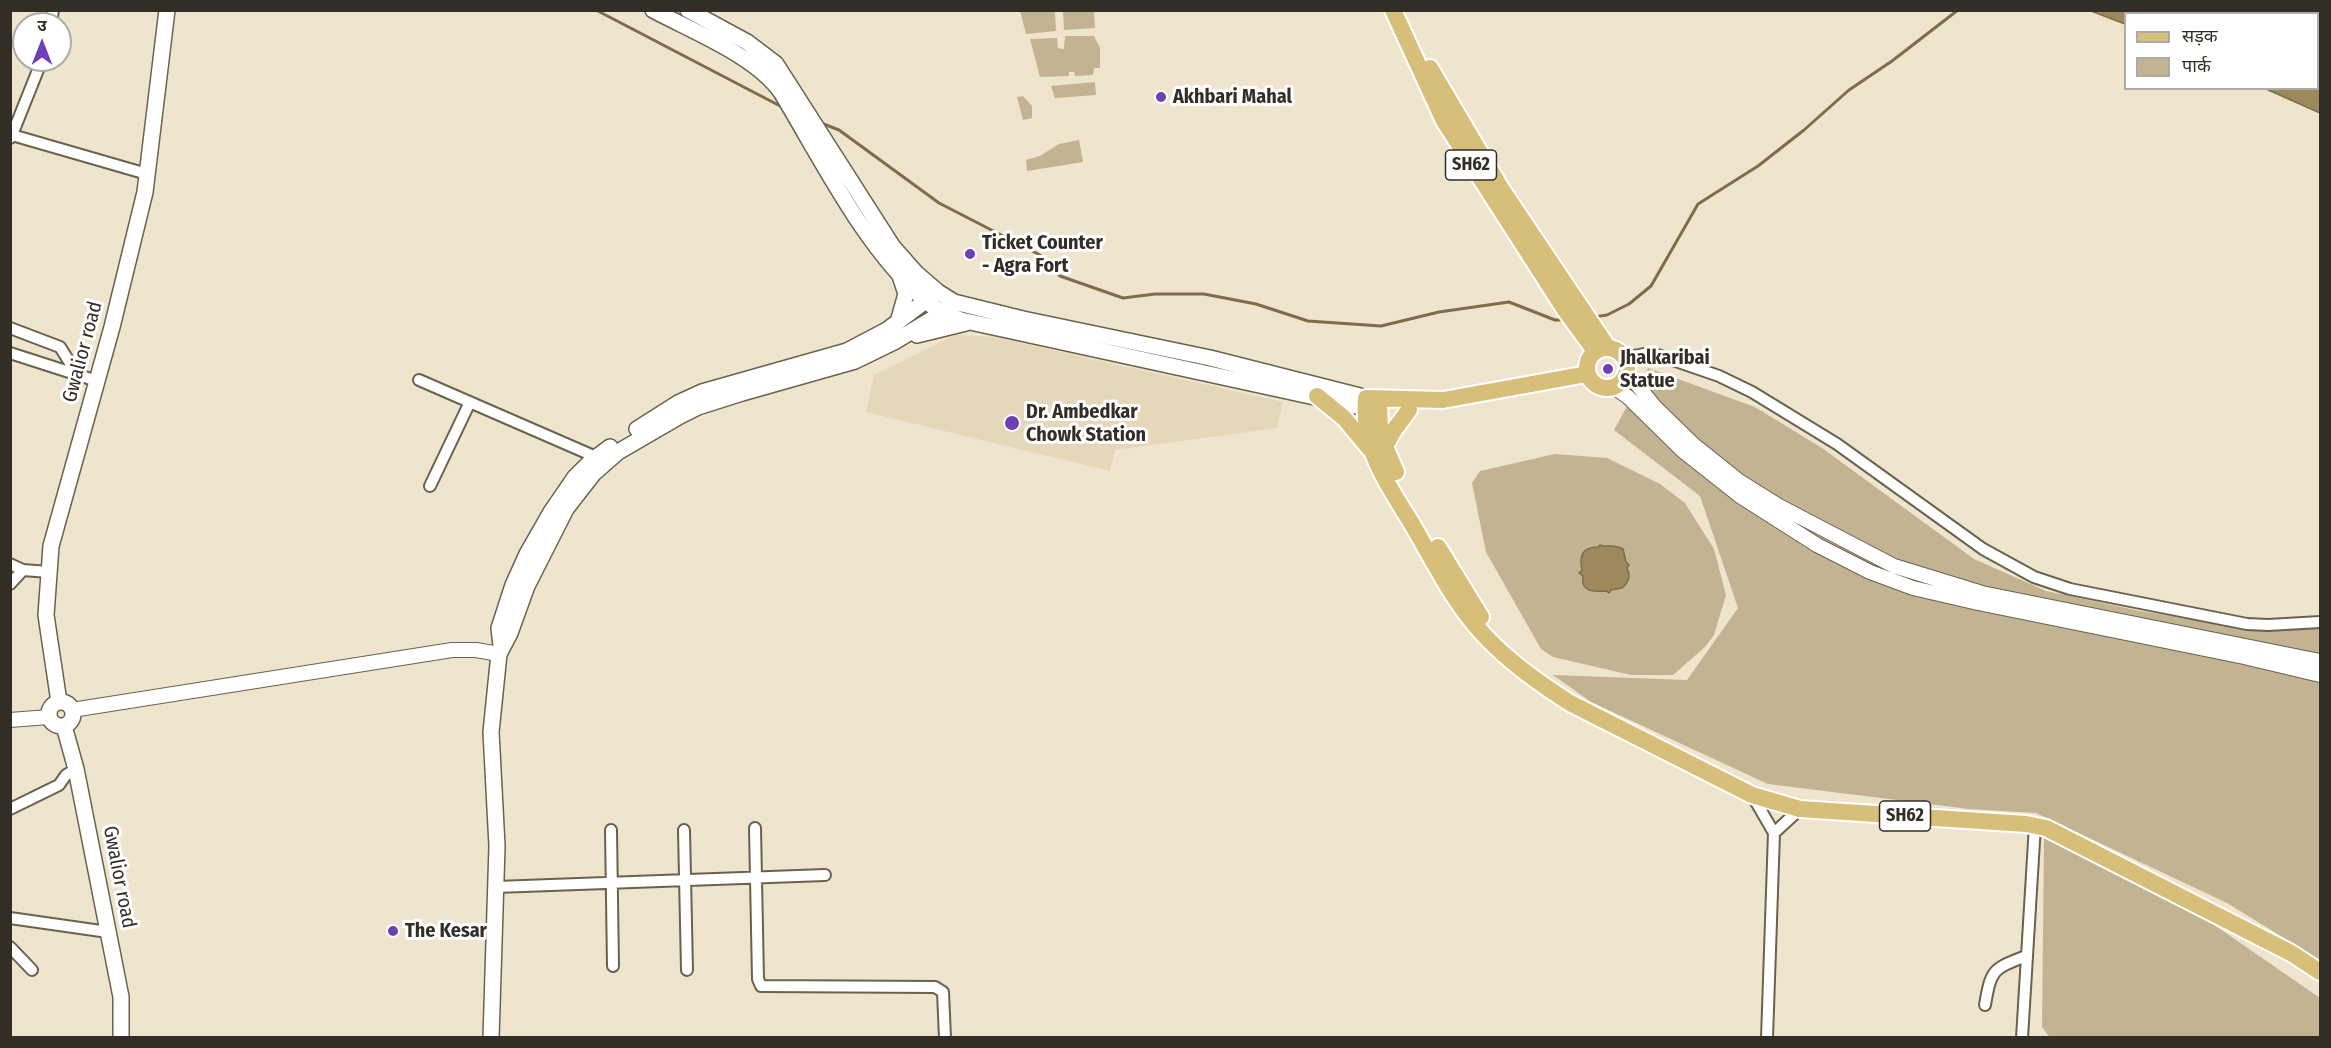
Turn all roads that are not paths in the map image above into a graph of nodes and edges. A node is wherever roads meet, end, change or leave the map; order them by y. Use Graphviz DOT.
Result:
graph roads {
  1 [pos="167,10"];
  2 [pos="653,10"];
  3 [pos="688,10"];
  4 [pos="1394,10"];
  5 [pos="1404,10"];
  6 [pos="725,30"];
  7 [pos="717,43"];
  8 [pos="37,72"];
  9 [pos="787,92"];
  10 [pos="11,136"];
  11 [pos="147,174"];
  12 [pos="842,181"];
  13 [pos="900,273"];
  14 [pos="932,297"];
  15 [pos="954,302"];
  16 [pos="1570,305"];
  17 [pos="942,313"];
  18 [pos="898,322"];
  19 [pos="969,322"];
  20 [pos="10,328"];
  21 [pos="894,342"];
  22 [pos="1602,350"];
  23 [pos="10,352"];
  24 [pos="1626,365"];
  25 [pos="77,374"];
  26 [pos="1587,374"];
  27 [pos="419,380"];
  28 [pos="98,381"];
  29 [pos="1614,387"];
  30 [pos="1317,396"];
  31 [pos="1443,400"];
  32 [pos="470,402"];
  33 [pos="1372,404"];
  34 [pos="1409,410"];
  35 [pos="1378,449"];
  36 [pos="596,457"];
  37 [pos="430,486"];
  38 [pos="10,564"];
  39 [pos="23,570"];
  40 [pos="49,572"];
  41 [pos="10,584"];
  42 [pos="2320,622"];
  43 [pos="500,650"];
  44 [pos="2320,661"];
  45 [pos="2320,675"];
  46 [pos="66,706"];
  47 [pos="49,717"];
  48 [pos="10,720"];
  49 [pos="64,726"];
  50 [pos="76,769"];
  51 [pos="1752,795"];
  52 [pos="10,809"];
  53 [pos="1800,809"];
  54 [pos="2035,825"];
  55 [pos="755,828"];
  56 [pos="611,830"];
  57 [pos="684,830"];
  58 [pos="1774,833"];
  59 [pos="825,875"];
  60 [pos="756,877"];
  61 [pos="686,880"];
  62 [pos="612,883"];
  63 [pos="496,887"];
  64 [pos="10,918"];
  65 [pos="108,932"];
  66 [pos="10,947"];
  67 [pos="2026,956"];
  68 [pos="613,966"];
  69 [pos="32,970"];
  70 [pos="687,970"];
  71 [pos="2320,972"];
  72 [pos="1985,1005"];
  73 [pos="121,1038"];
  74 [pos="491,1038"];
  75 [pos="945,1038"];
  76 [pos="1767,1038"];
  77 [pos="2022,1038"];
  1 -- 11 [label="main road, Gwalior road"];
  2 -- 7 [label="main road"];
  3 -- 6 [label="main road"];
  4 -- 16 [label="main road, SH62"];
  5 -- 16 [label="main road, SH62"];
  6 -- 7 [label="main road"];
  6 -- 9 [label="main road"];
  7 -- 9 [label="main road"];
  8 -- 10 [label="street"];
  9 -- 12 [label="main road"];
  10 -- 11 [label="street"];
  11 -- 28 [label="main road, Gwalior road"];
  12 -- 13 [label="main road"];
  12 -- 14 [label="main road"];
  13 -- 14 [label="main road"];
  13 -- 18 [label="main road"];
  14 -- 15 [label="main road"];
  14 -- 17 [label="main road"];
  14 -- 18 [label="main road"];
  15 -- 17 [label="main road"];
  15 -- 33 [label="main road"];
  16 -- 22 [label="main road, SH62"];
  17 -- 19 [label="main road"];
  17 -- 21 [label="main road"];
  18 -- 36 [label="main road"];
  19 -- 21 [label="main road"];
  19 -- 30 [label="main road"];
  20 -- 25 [label="street"];
  21 -- 43 [label="main road"];
  22 -- 24 [label="main road"];
  22 -- 26 [label="main road"];
  23 -- 25 [label="street"];
  24 -- 29 [label="main road"];
  24 -- 42 [label="street"];
  24 -- 44 [label="street"];
  25 -- 28 [label="street"];
  26 -- 29 [label="main road"];
  26 -- 31 [label="main road"];
  27 -- 32 [label="street"];
  28 -- 40 [label="main road, Gwalior road"];
  29 -- 45 [label="street"];
  30 -- 33 [label="main road"];
  30 -- 35 [label="main road"];
  31 -- 33 [label="main road"];
  31 -- 34 [label="main road"];
  32 -- 36 [label="street"];
  32 -- 37 [label="street"];
  33 -- 34 [label="main road"];
  33 -- 35 [label="main road, SH62"];
  34 -- 35 [label="main road"];
  35 -- 51 [label="main road, SH62"];
  36 -- 43 [label="main road"];
  38 -- 39 [label="street"];
  39 -- 40 [label="street"];
  39 -- 41 [label="street"];
  40 -- 46 [label="main road, Gwalior road"];
  43 -- 46 [label="street"];
  43 -- 63 [label="main road"];
  46 -- 47 [label="main road"];
  46 -- 49 [label="main road"];
  47 -- 48 [label="street"];
  47 -- 49 [label="main road"];
  49 -- 50 [label="main road, Gwalior road"];
  50 -- 52 [label="street"];
  50 -- 65 [label="main road, Gwalior road"];
  51 -- 53 [label="main road, SH62"];
  51 -- 58 [label="street"];
  53 -- 54 [label="main road, SH62"];
  53 -- 58 [label="street"];
  54 -- 67 [label="street"];
  54 -- 71 [label="main road, SH62"];
  55 -- 60 [label="street"];
  56 -- 62 [label="street"];
  57 -- 61 [label="street"];
  58 -- 76 [label="street"];
  59 -- 60 [label="street"];
  60 -- 61 [label="street"];
  60 -- 75 [label="street"];
  61 -- 62 [label="street"];
  61 -- 70 [label="street"];
  62 -- 63 [label="street"];
  62 -- 68 [label="street"];
  63 -- 74 [label="main road"];
  64 -- 65 [label="street"];
  65 -- 73 [label="main road, Gwalior road"];
  66 -- 69 [label="street"];
  67 -- 72 [label="street"];
  67 -- 77 [label="street"];
}
